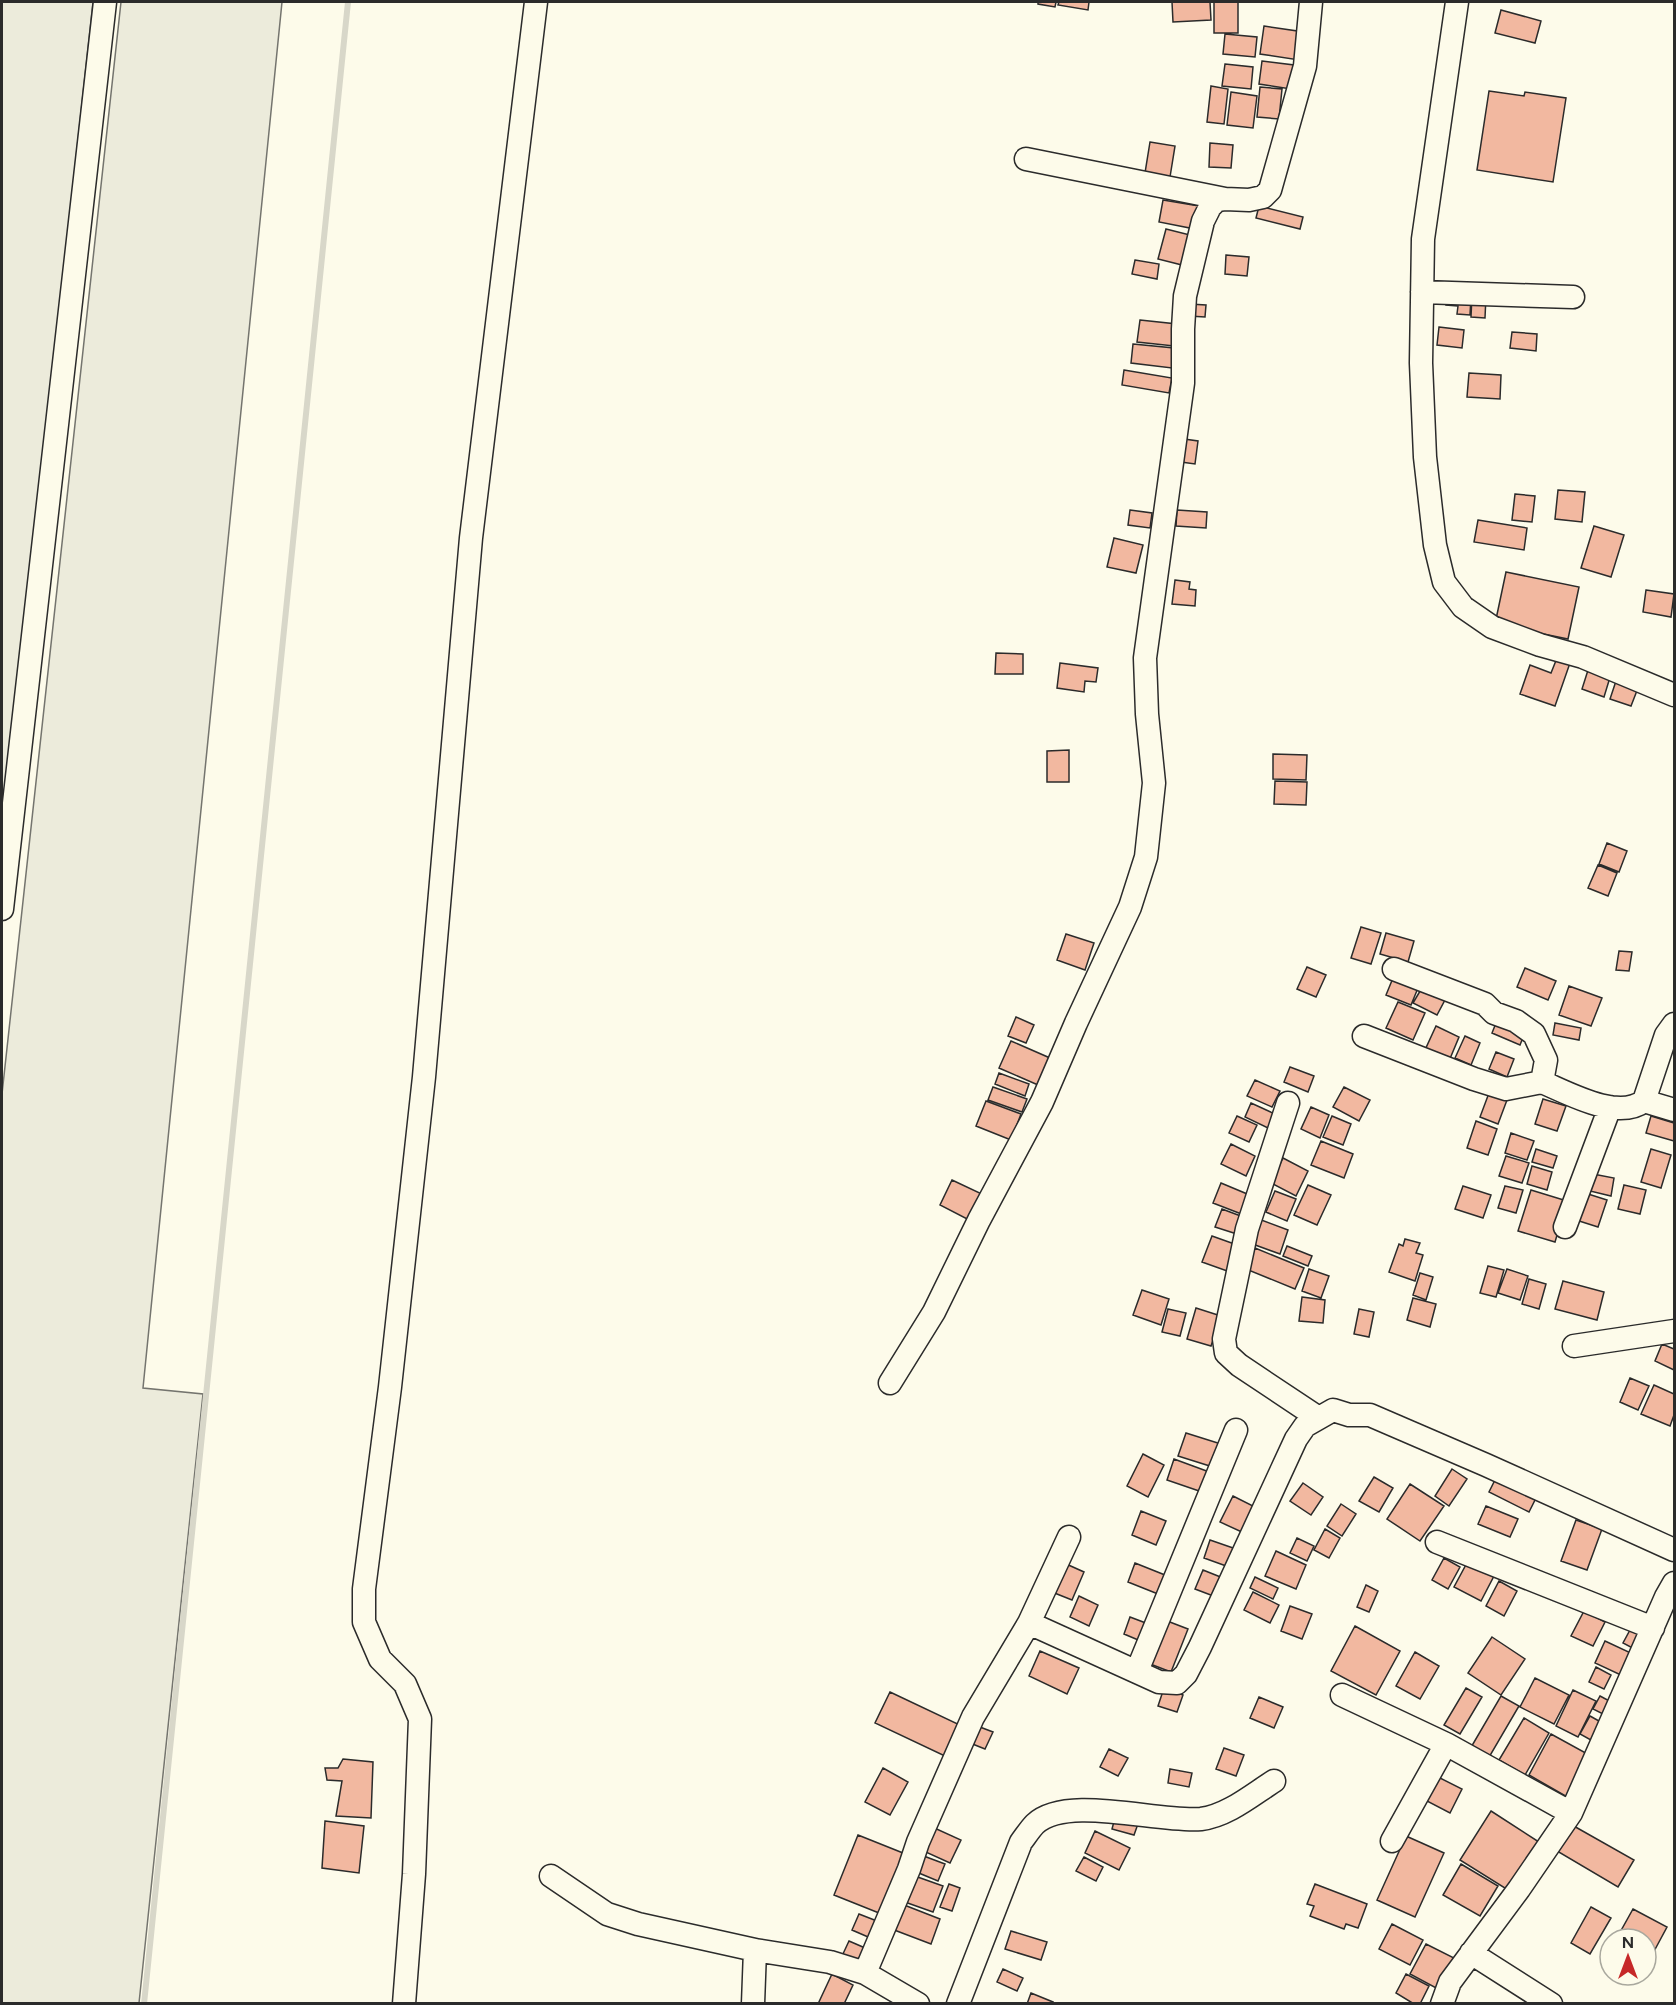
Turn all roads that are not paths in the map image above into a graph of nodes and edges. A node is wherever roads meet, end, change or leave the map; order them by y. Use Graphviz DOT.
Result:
graph roads {
  1 [pos="105,2"];
  2 [pos="536,2"];
  3 [pos="1311,2"];
  4 [pos="1457,2"];
  5 [pos="1026,159"];
  6 [pos="1225,198"];
  7 [pos="1422,292"];
  8 [pos="1573,297"];
  9 [pos="1674,695"];
  10 [pos="2,909"];
  11 [pos="1394,969"];
  12 [pos="1674,1024"];
  13 [pos="1364,1036"];
  14 [pos="1542,1082"];
  15 [pos="1644,1101"];
  16 [pos="1288,1103"];
  17 [pos="1610,1107"];
  18 [pos="1674,1110"];
  19 [pos="1565,1227"];
  20 [pos="1674,1331"];
  21 [pos="1574,1346"];
  22 [pos="890,1383"];
  23 [pos="1317,1417"];
  24 [pos="1236,1430"];
  25 [pos="1069,1537"];
  26 [pos="1437,1542"];
  27 [pos="1674,1550"];
  28 [pos="1674,1583"];
  29 [pos="1029,1623"];
  30 [pos="1653,1628"];
  31 [pos="1137,1671"];
  32 [pos="1342,1695"];
  33 [pos="1446,1744"];
  34 [pos="1274,1781"];
  35 [pos="1571,1813"];
  36 [pos="1392,1841"];
  37 [pos="550,1876"];
  38 [pos="755,1950"];
  39 [pos="1472,1953"];
  40 [pos="865,1973"];
  41 [pos="404,2004"];
  42 [pos="753,2004"];
  43 [pos="918,2004"];
  44 [pos="958,2004"];
  45 [pos="1442,2004"];
  46 [pos="1551,2004"];
  1 -- 10 [label="street"];
  2 -- 41 [label="street"];
  3 -- 6 [label="street"];
  4 -- 7 [label="street"];
  5 -- 6 [label="street"];
  6 -- 22 [label="street"];
  7 -- 8 [label="street"];
  7 -- 9 [label="street"];
  11 -- 14 [label="street"];
  12 -- 15 [label="street"];
  13 -- 14 [label="street"];
  14 -- 17 [label="street"];
  15 -- 17 [label="street"];
  15 -- 18 [label="street"];
  16 -- 23 [label="street"];
  17 -- 19 [label="street"];
  20 -- 21 [label="street"];
  23 -- 27 [label="street"];
  23 -- 31 [label="street"];
  24 -- 31 [label="street"];
  25 -- 29 [label="street"];
  26 -- 30 [label="street"];
  28 -- 30 [label="street"];
  29 -- 31 [label="street"];
  29 -- 40 [label="street"];
  30 -- 35 [label="street"];
  32 -- 33 [label="street"];
  33 -- 35 [label="street"];
  33 -- 36 [label="street"];
  34 -- 44 [label="street"];
  35 -- 39 [label="street"];
  37 -- 38 [label="street"];
  38 -- 40 [label="street"];
  38 -- 42 [label="street"];
  39 -- 45 [label="street"];
  39 -- 46 [label="street"];
  40 -- 43 [label="street"];
}
